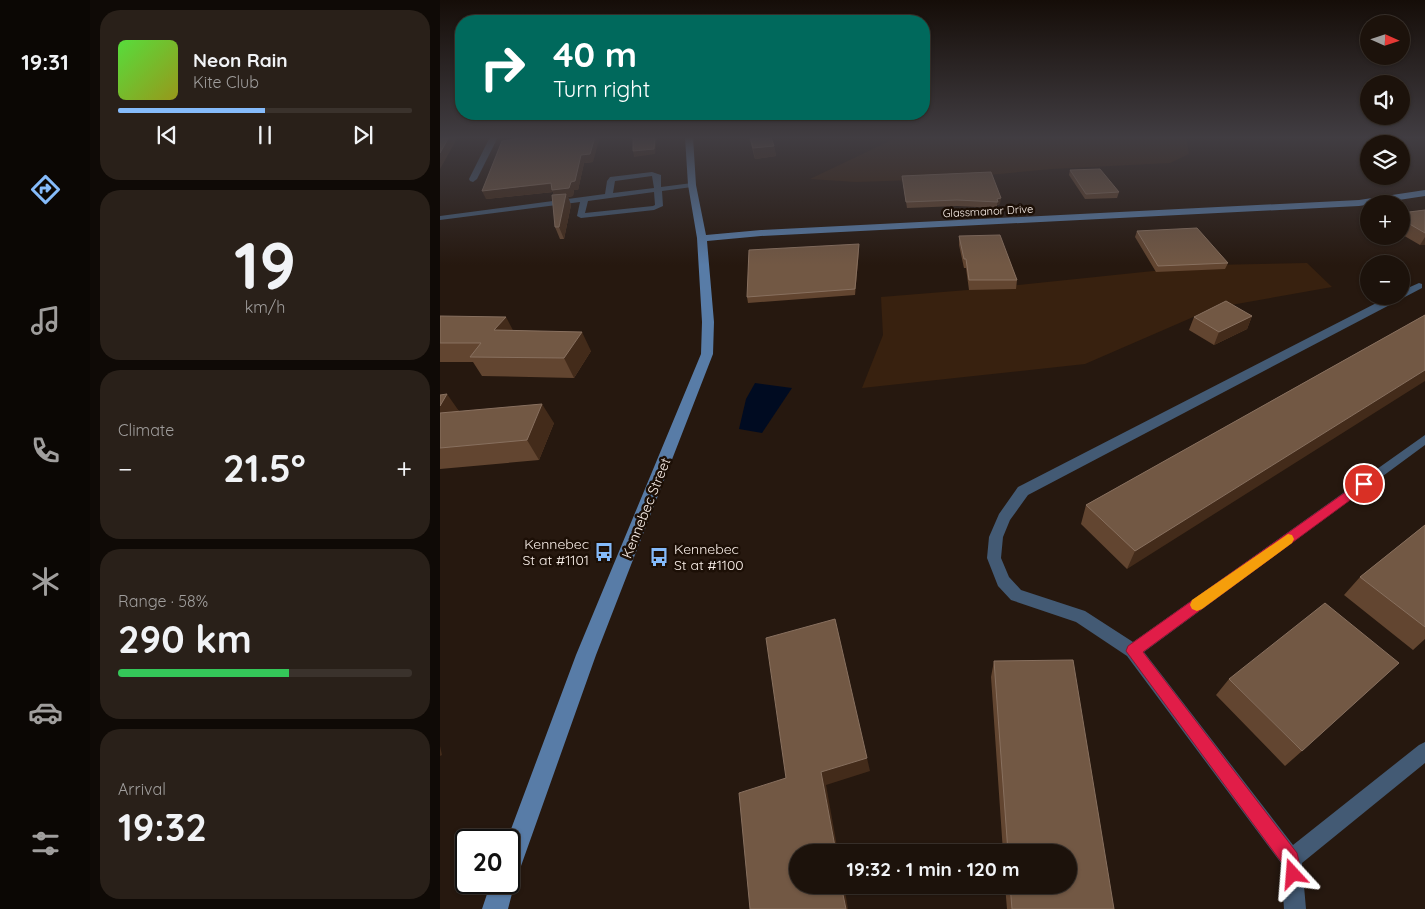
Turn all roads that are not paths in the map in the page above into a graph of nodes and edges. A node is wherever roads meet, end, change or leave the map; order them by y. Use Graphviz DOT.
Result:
graph roads {
  1 [pos="615,179"];
  2 [pos="658,179"];
  3 [pos="692,179"];
  4 [pos="692,185"];
  5 [pos="659,189"];
  6 [pos="1425,193"];
  7 [pos="609,196"];
  8 [pos="584,199"];
  9 [pos="440,218"];
  10 [pos="702,238"];
  11 [pos="1419,286"];
  12 [pos="1410,291"];
  13 [pos="1383,305"];
  14 [pos="1425,439"];
  15 [pos="1133,651"];
  16 [pos="1425,751"];
  17 [pos="520,836"];
  18 [pos="1291,859"];
  19 [pos="499,894"];
  20 [pos="495,909"];
  21 [pos="1295,909"];
  1 -- 7 [label="lane"];
  2 -- 5 [label="lane"];
  3 -- 4 [label="street, Kennebec Street"];
  4 -- 5 [label="lane"];
  4 -- 10 [label="street, Kennebec Street"];
  5 -- 7 [label="lane"];
  5 -- 8 [label="lane"];
  6 -- 10 [label="street, Glassmanor Drive"];
  7 -- 8 [label="lane"];
  8 -- 9 [label="lane"];
  10 -- 17 [label="street, Kennebec Street"];
  11 -- 12 [label="lane"];
  13 -- 15 [label="lane"];
  14 -- 15 [label="lane"];
  15 -- 18 [label="lane"];
  16 -- 18 [label="lane"];
  18 -- 21 [label="lane"];
  19 -- 20 [label="street"];
}
